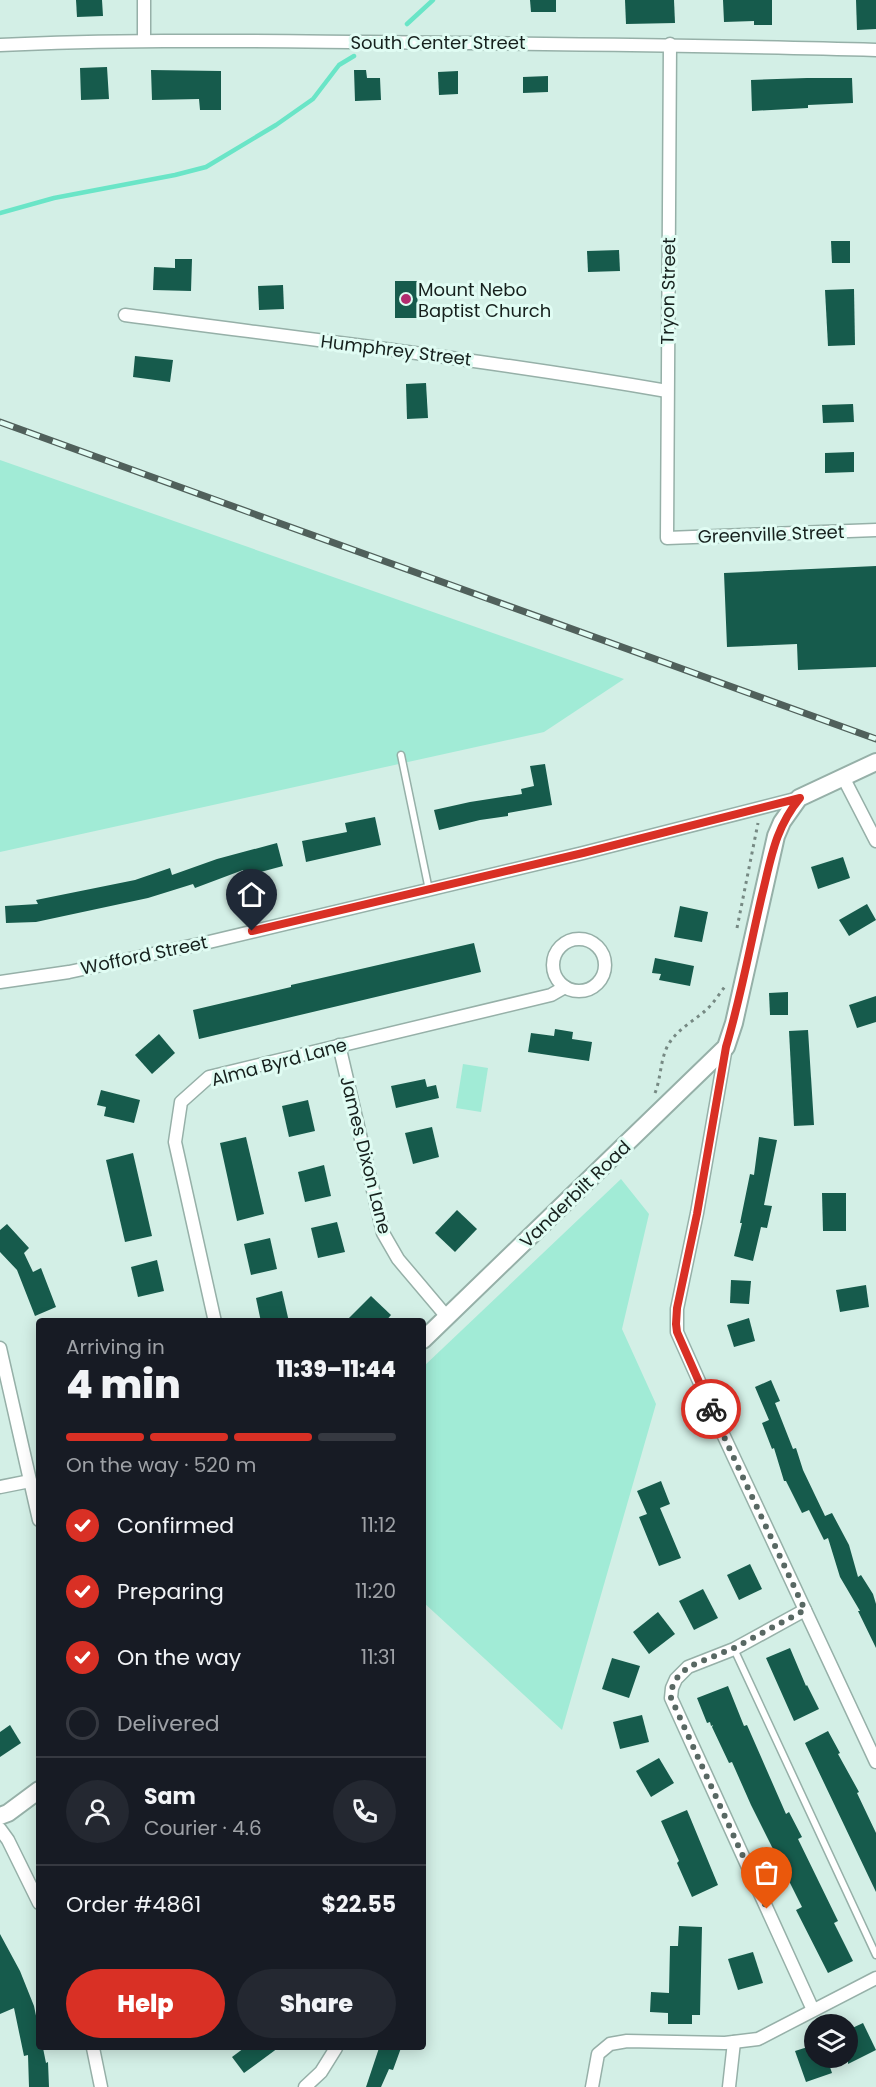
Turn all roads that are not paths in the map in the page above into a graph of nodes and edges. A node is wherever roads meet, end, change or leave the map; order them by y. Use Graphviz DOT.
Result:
graph roads {
  1 [pos="144,0"];
  2 [pos="144,40"];
  3 [pos="670,44"];
  4 [pos="0,45"];
  5 [pos="876,50"];
  6 [pos="125,315"];
  7 [pos="667,391"];
  8 [pos="876,530"];
  9 [pos="667,538"];
  10 [pos="401,755"];
  11 [pos="871,764"];
  12 [pos="843,777"];
  13 [pos="800,798"];
  14 [pos="876,841"];
  15 [pos="429,890"];
  16 [pos="0,982"];
  17 [pos="565,987"];
  18 [pos="339,1045"];
  19 [pos="726,1047"];
  20 [pos="447,1317"];
  21 [pos="214,1318"];
  22 [pos="426,1337"];
  23 [pos="0,1348"];
  24 [pos="30,1481"];
  25 [pos="0,1487"];
  26 [pos="36,1507"];
  27 [pos="805,1610"];
  28 [pos="734,1648"];
  29 [pos="876,1762"];
  30 [pos="36,1792"];
  31 [pos="0,1816"];
  32 [pos="0,1829"];
  33 [pos="36,1897"];
  34 [pos="876,1955"];
  35 [pos="876,1978"];
  36 [pos="813,2010"];
  37 [pos="734,2042"];
  38 [pos="93,2050"];
  39 [pos="335,2050"];
  40 [pos="101,2087"];
  41 [pos="305,2087"];
  42 [pos="591,2087"];
  43 [pos="729,2087"];
  1 -- 2 [label="street"];
  2 -- 3 [label="street, South Center Street"];
  2 -- 4 [label="street, South Center Street"];
  3 -- 5 [label="street, South Center Street"];
  3 -- 7 [label="street, Tryon Street"];
  6 -- 7 [label="street, Humphrey Street"];
  7 -- 9 [label="street, Tryon Street"];
  8 -- 9 [label="street, Greenville Street"];
  10 -- 15 [label="lane"];
  11 -- 12 [label="street, Wofford Street"];
  12 -- 13 [label="street, Wofford Street"];
  12 -- 14 [label="street"];
  13 -- 15 [label="street, Wofford Street"];
  13 -- 19 [label="street"];
  15 -- 16 [label="street, Wofford Street"];
  17 -- 17 [label="street, Alma Byrd Lane"];
  17 -- 18 [label="street, Alma Byrd Lane"];
  18 -- 20 [label="street, James Dixon Lane"];
  18 -- 21 [label="street, Alma Byrd Lane"];
  19 -- 20 [label="street, Vanderbilt Road"];
  19 -- 27 [label="street"];
  20 -- 22 [label="street, Vanderbilt Road"];
  23 -- 24 [label="street"];
  24 -- 25 [label="street"];
  24 -- 26 [label="street"];
  27 -- 28 [label="street"];
  27 -- 29 [label="street"];
  28 -- 34 [label="lane"];
  28 -- 36 [label="street"];
  30 -- 31 [label="street"];
  32 -- 33 [label="street"];
  35 -- 36 [label="street"];
  36 -- 37 [label="street"];
  37 -- 42 [label="street"];
  37 -- 43 [label="street"];
  38 -- 40 [label="street"];
  39 -- 41 [label="street"];
}
